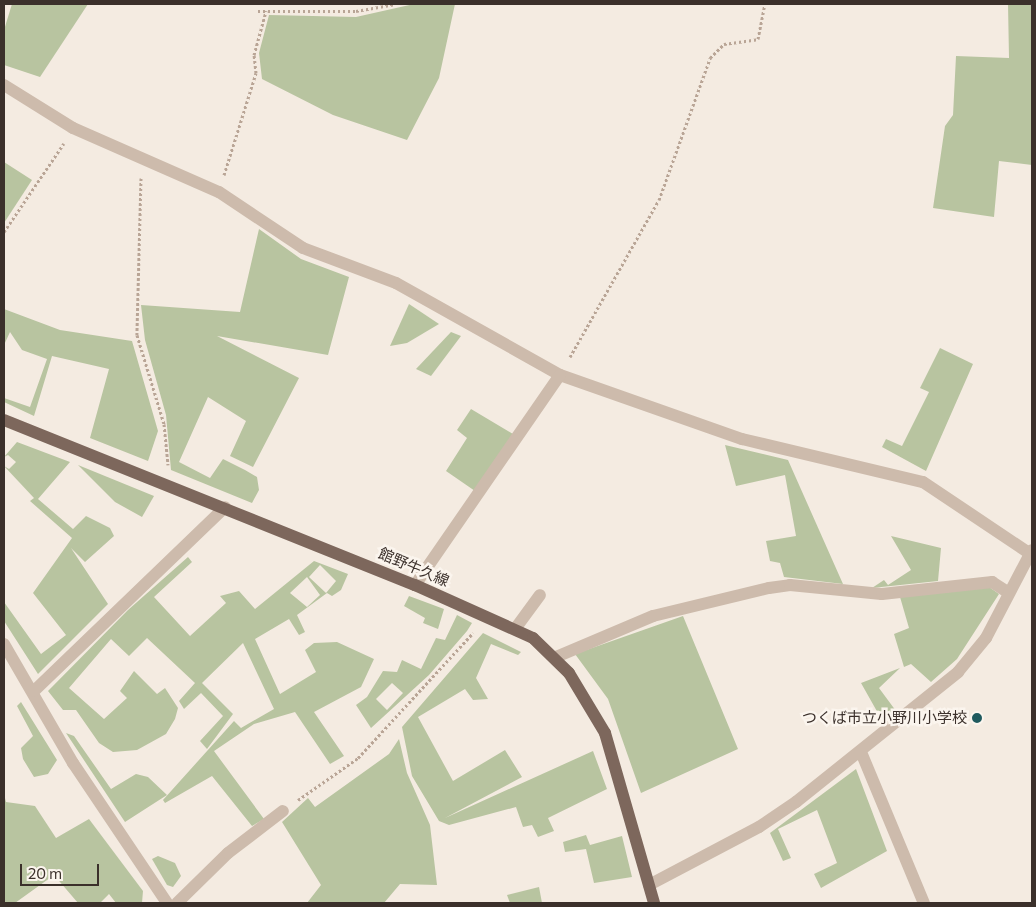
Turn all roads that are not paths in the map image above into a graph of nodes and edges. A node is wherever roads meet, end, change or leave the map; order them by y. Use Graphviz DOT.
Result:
graph roads {
  1 [pos="4,85"];
  2 [pos="560,375"];
  3 [pos="4,420"];
  4 [pos="225,507"];
  5 [pos="1031,552"];
  6 [pos="415,585"];
  7 [pos="1009,593"];
  8 [pos="540,595"];
  9 [pos="514,630"];
  10 [pos="4,644"];
  11 [pos="556,658"];
  12 [pos="34,691"];
  13 [pos="861,752"];
  14 [pos="283,811"];
  15 [pos="649,885"];
  16 [pos="167,903"];
  17 [pos="177,903"];
  18 [pos="654,903"];
  19 [pos="924,903"];
  1 -- 2 [label="street"];
  2 -- 5 [label="street"];
  2 -- 6 [label="street"];
  3 -- 4 [label="main road, 館野牛久線"];
  4 -- 6 [label="main road, 館野牛久線"];
  4 -- 12 [label="street"];
  5 -- 7 [label="street"];
  6 -- 9 [label="main road, 館野牛久線"];
  7 -- 11 [label="street"];
  7 -- 13 [label="street"];
  8 -- 9 [label="street"];
  9 -- 11 [label="main road, 館野牛久線"];
  10 -- 12 [label="street"];
  11 -- 15 [label="main road, 館野牛久線"];
  12 -- 16 [label="street"];
  13 -- 15 [label="street"];
  13 -- 19 [label="street"];
  14 -- 17 [label="street"];
  15 -- 18 [label="main road, 館野牛久線"];
}
